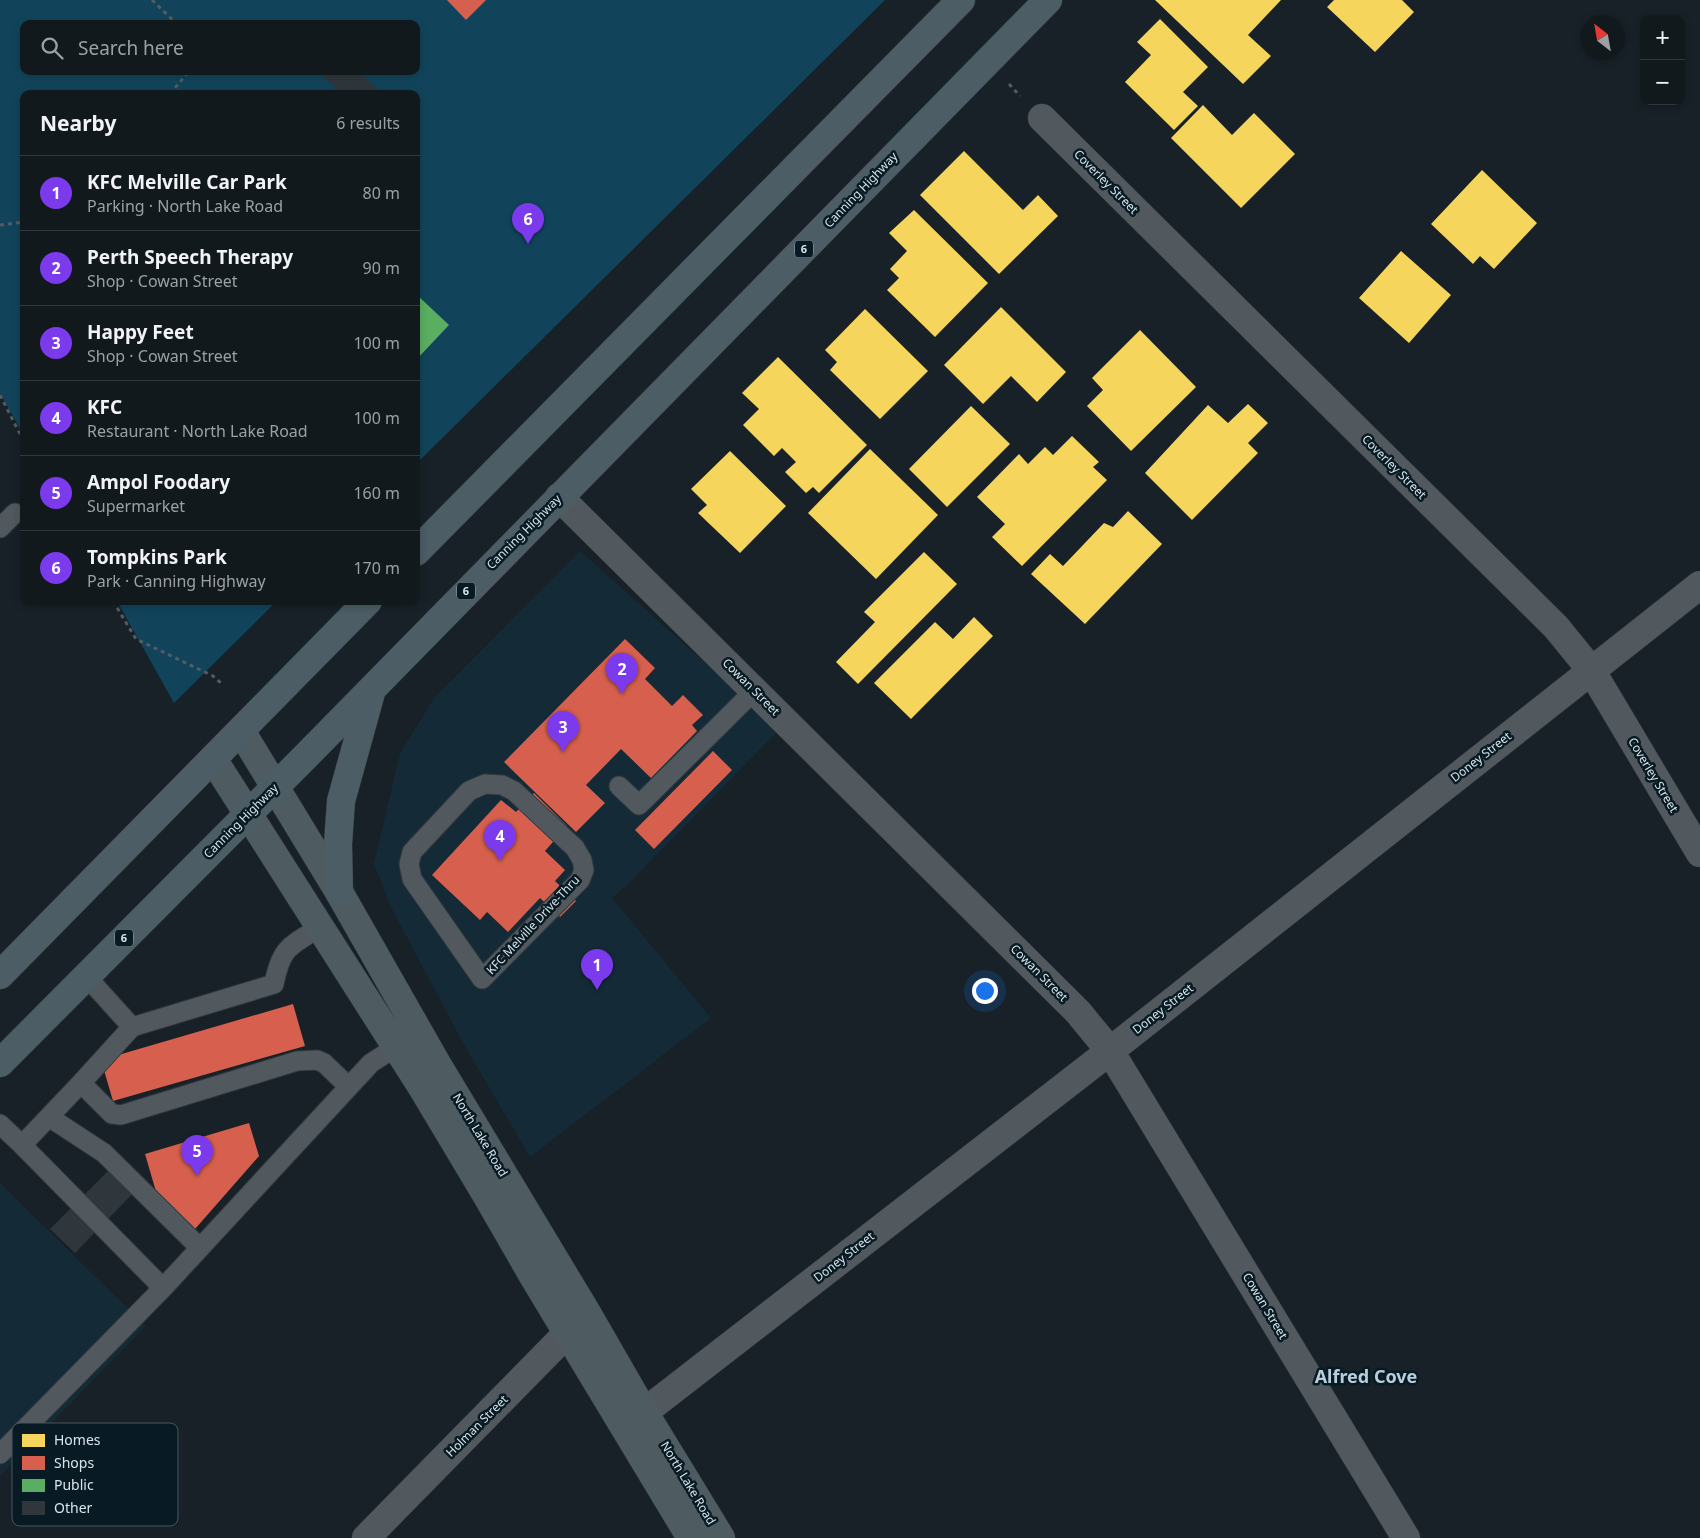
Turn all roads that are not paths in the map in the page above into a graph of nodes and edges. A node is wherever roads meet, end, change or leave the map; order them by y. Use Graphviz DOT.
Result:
graph roads {
  1 [pos="961,0"];
  2 [pos="1048,0"];
  3 [pos="1042,118"];
  4 [pos="559,497"];
  5 [pos="15,513"];
  6 [pos="0,528"];
  7 [pos="420,548"];
  8 [pos="1700,585"];
  9 [pos="364,605"];
  10 [pos="1591,670"];
  11 [pos="373,686"];
  12 [pos="754,691"];
  13 [pos="241,731"];
  14 [pos="212,759"];
  15 [pos="619,786"];
  16 [pos="275,787"];
  17 [pos="247,814"];
  18 [pos="1700,853"];
  19 [pos="339,892"];
  20 [pos="319,928"];
  21 [pos="0,975"];
  22 [pos="86,976"];
  23 [pos="482,979"];
  24 [pos="132,1027"];
  25 [pos="396,1047"];
  26 [pos="1110,1051"];
  27 [pos="0,1063"];
  28 [pos="81,1083"];
  29 [pos="349,1087"];
  30 [pos="49,1117"];
  31 [pos="0,1124"];
  32 [pos="22,1145"];
  33 [pos="200,1248"];
  34 [pos="163,1288"];
  35 [pos="587,1313"];
  36 [pos="567,1334"];
  37 [pos="634,1420"];
  38 [pos="30,1423"];
  39 [pos="12,1442"];
  40 [pos="0,1454"];
  41 [pos="366,1538"];
  42 [pos="691,1538"];
  43 [pos="721,1538"];
  44 [pos="1406,1538"];
  1 -- 7 [label="highway"];
  2 -- 4 [label="highway, Canning Highway / 6"];
  3 -- 10 [label="street, Coverley Street"];
  4 -- 11 [label="highway, Canning Highway / 6"];
  4 -- 12 [label="street, Cowan Street"];
  5 -- 6 [label="lane"];
  8 -- 10 [label="street, Doney Street"];
  9 -- 13 [label="highway"];
  10 -- 18 [label="street, Coverley Street"];
  10 -- 26 [label="street, Doney Street"];
  11 -- 16 [label="highway, Canning Highway / 6"];
  11 -- 19 [label="highway"];
  12 -- 15 [label="lane"];
  12 -- 26 [label="street, Cowan Street"];
  13 -- 14 [label="highway"];
  13 -- 16 [label="main road, North Lake Road"];
  14 -- 17 [label="main road, North Lake Road"];
  14 -- 21 [label="highway"];
  16 -- 17 [label="highway, Canning Highway / 6"];
  16 -- 19 [label="main road, North Lake Road"];
  17 -- 20 [label="main road, North Lake Road"];
  17 -- 22 [label="highway, Canning Highway / 6"];
  19 -- 35 [label="main road, North Lake Road"];
  20 -- 24 [label="lane"];
  20 -- 25 [label="main road, North Lake Road"];
  22 -- 24 [label="lane"];
  22 -- 27 [label="highway, Canning Highway / 6"];
  23 -- 23 [label="lane, KFC Melville Drive-Thru"];
  24 -- 28 [label="lane"];
  25 -- 29 [label="lane"];
  25 -- 36 [label="main road, North Lake Road"];
  26 -- 37 [label="street, Doney Street"];
  26 -- 44 [label="street, Cowan Street"];
  28 -- 29 [label="lane"];
  28 -- 30 [label="lane"];
  29 -- 33 [label="lane"];
  30 -- 32 [label="lane"];
  30 -- 33 [label="lane"];
  31 -- 32 [label="lane"];
  32 -- 34 [label="lane"];
  33 -- 34 [label="lane"];
  34 -- 38 [label="lane"];
  35 -- 36 [label="street, Holman Street"];
  35 -- 37 [label="main road, North Lake Road"];
  36 -- 37 [label="main road, North Lake Road"];
  36 -- 41 [label="street, Holman Street"];
  37 -- 42 [label="main road, North Lake Road"];
  37 -- 43 [label="main road, North Lake Road"];
  39 -- 40 [label="lane"];
}
